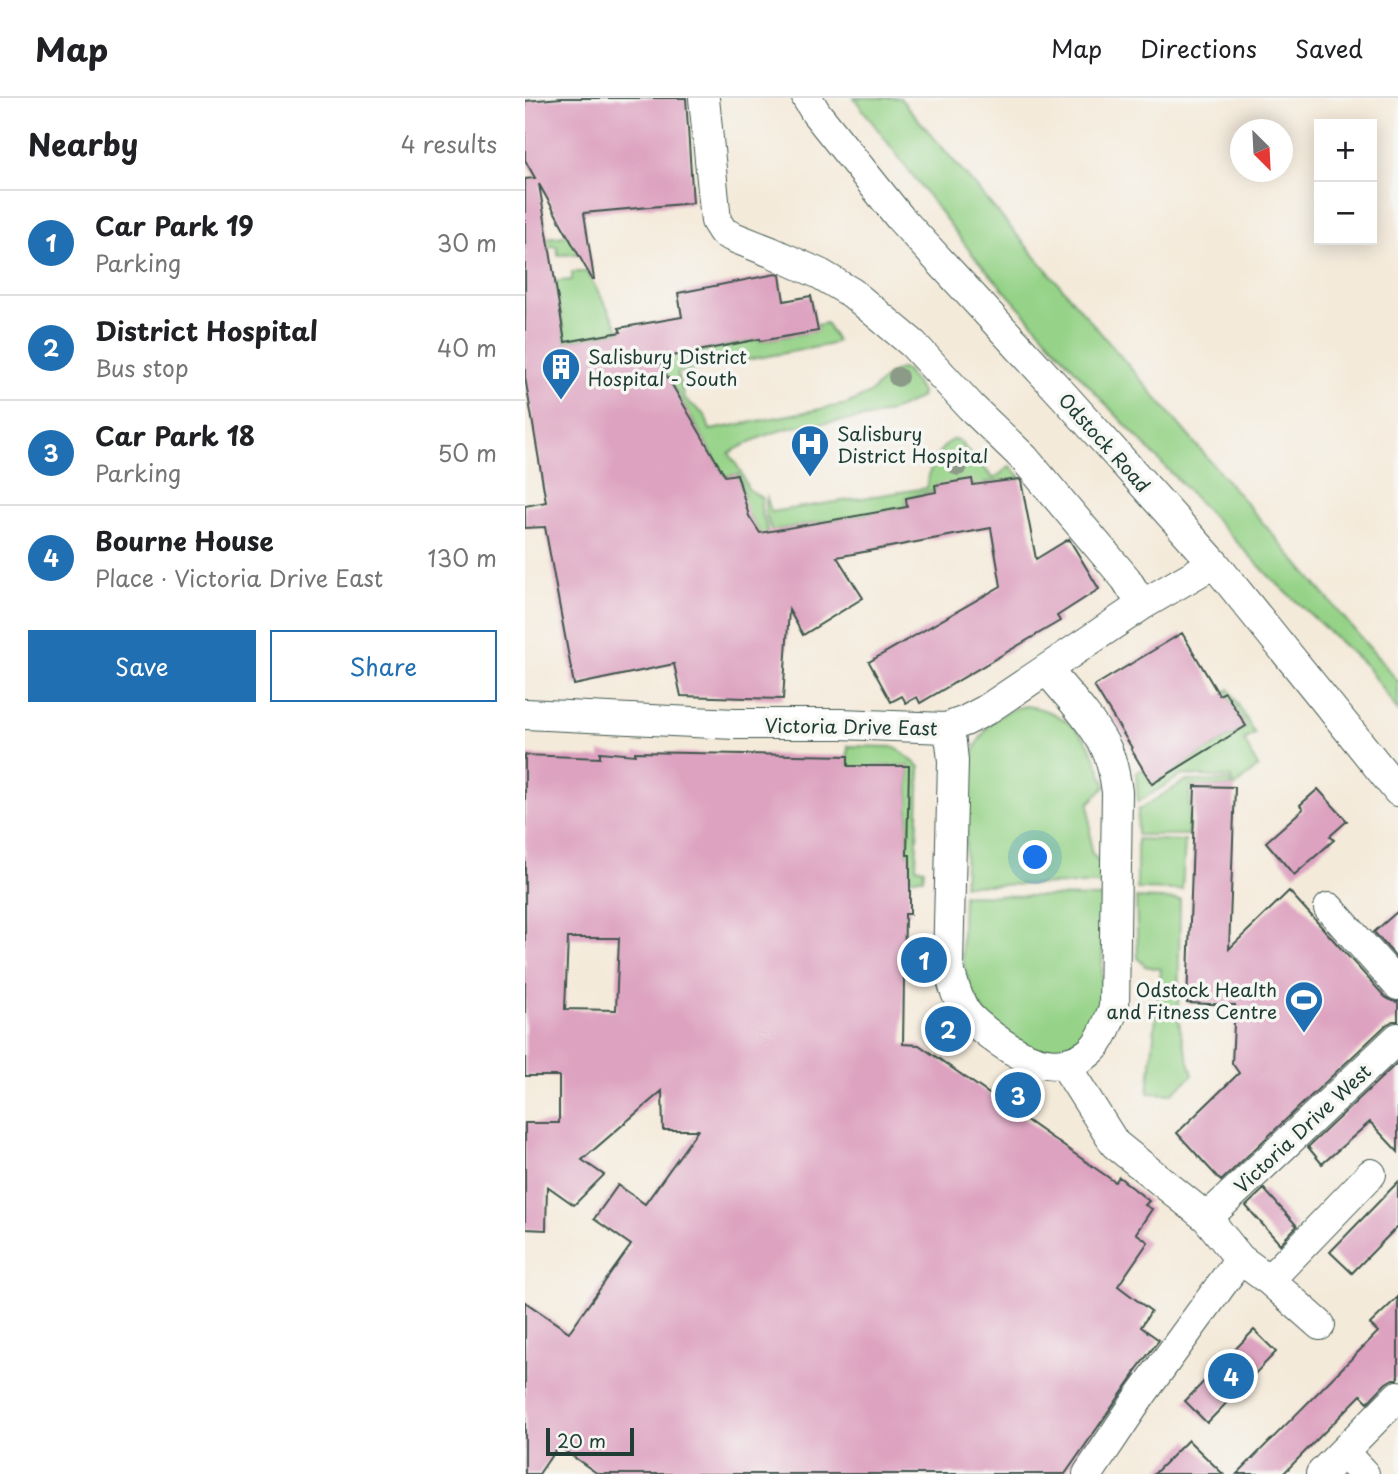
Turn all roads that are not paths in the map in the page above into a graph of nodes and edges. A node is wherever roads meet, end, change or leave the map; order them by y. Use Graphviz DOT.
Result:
graph roads {
  1 [pos="704,98"];
  2 [pos="807,98"];
  3 [pos="1214,563"];
  4 [pos="1142,605"];
  5 [pos="1047,670"];
  6 [pos="525,714"];
  7 [pos="946,728"];
  8 [pos="1398,791"];
  9 [pos="1329,908"];
  10 [pos="1398,985"];
  11 [pos="1398,1038"];
  12 [pos="1065,1065"];
  13 [pos="1371,1174"];
  14 [pos="1206,1217"];
  15 [pos="1240,1259"];
  16 [pos="1269,1280"];
  17 [pos="1320,1325"];
  18 [pos="1398,1396"];
  19 [pos="1343,1452"];
  20 [pos="1088,1474"];
  21 [pos="1321,1474"];
  22 [pos="1364,1474"];
  1 -- 4 [label="street"];
  2 -- 3 [label="street, Odstock Road"];
  3 -- 4 [label="street, Victoria Drive East"];
  3 -- 8 [label="street, Odstock Road"];
  4 -- 5 [label="street, Victoria Drive East"];
  5 -- 7 [label="street, Victoria Drive East"];
  5 -- 12 [label="street"];
  6 -- 7 [label="street, Victoria Drive East"];
  7 -- 12 [label="street"];
  9 -- 10 [label="street"];
  11 -- 14 [label="street, Victoria Drive West"];
  12 -- 14 [label="street"];
  13 -- 16 [label="street"];
  14 -- 15 [label="street"];
  15 -- 16 [label="street"];
  15 -- 20 [label="street"];
  16 -- 17 [label="street"];
  18 -- 19 [label="street"];
  19 -- 21 [label="street"];
  19 -- 22 [label="street"];
}
